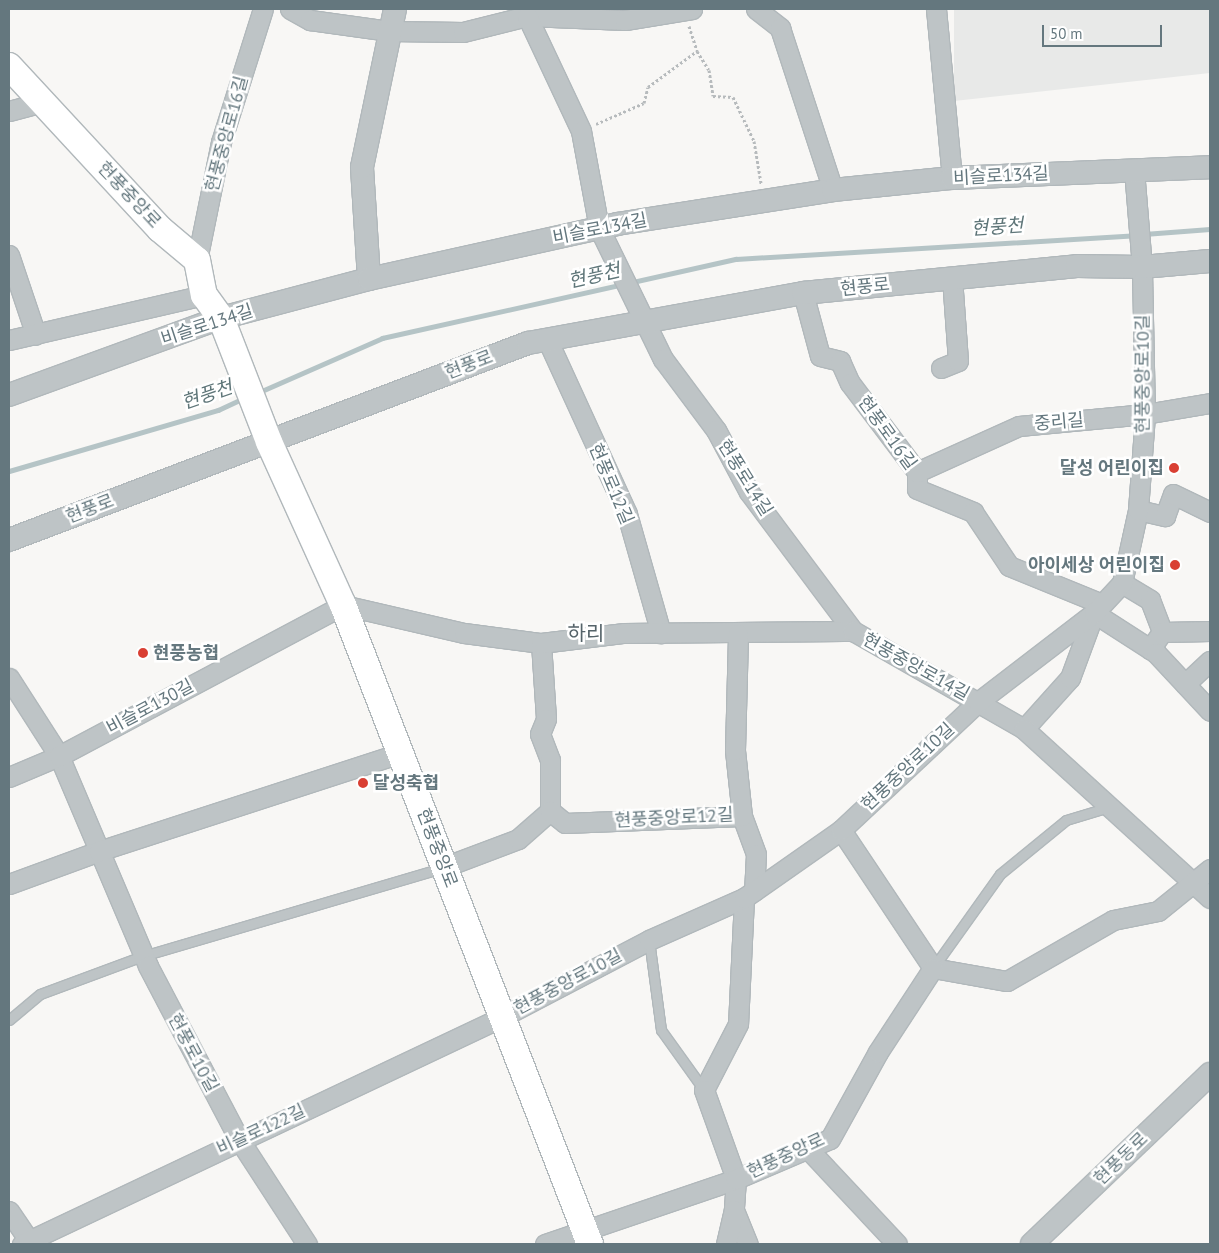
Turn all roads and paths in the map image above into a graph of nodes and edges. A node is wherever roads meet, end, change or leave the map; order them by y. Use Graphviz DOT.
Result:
graph roads {
  1 [pos="263,9"];
  2 [pos="290,9"];
  3 [pos="395,9"];
  4 [pos="756,9"];
  5 [pos="936,9"];
  6 [pos="688,10"];
  7 [pos="527,13"];
  8 [pos="389,30"];
  9 [pos="697,51"];
  10 [pos="9,66"];
  11 [pos="42,102"];
  12 [pos="9,111"];
  13 [pos="581,130"];
  14 [pos="1210,167"];
  15 [pos="1134,169"];
  16 [pos="952,178"];
  17 [pos="833,190"];
  18 [pos="764,201"];
  19 [pos="599,228"];
  20 [pos="9,255"];
  21 [pos="197,260"];
  22 [pos="1210,261"];
  23 [pos="1142,267"];
  24 [pos="952,278"];
  25 [pos="368,279"];
  26 [pos="803,293"];
  27 [pos="204,295"];
  28 [pos="644,322"];
  29 [pos="223,327"];
  30 [pos="36,335"];
  31 [pos="547,339"];
  32 [pos="9,340"];
  33 [pos="941,368"];
  34 [pos="9,394"];
  35 [pos="1210,403"];
  36 [pos="1145,414"];
  37 [pos="269,442"];
  38 [pos="917,472"];
  39 [pos="1138,510"];
  40 [pos="1204,510"];
  41 [pos="9,540"];
  42 [pos="1122,583"];
  43 [pos="343,606"];
  44 [pos="1098,608"];
  45 [pos="852,631"];
  46 [pos="1210,631"];
  47 [pos="1162,632"];
  48 [pos="661,633"];
  49 [pos="738,634"];
  50 [pos="541,643"];
  51 [pos="1150,649"];
  52 [pos="1210,661"];
  53 [pos="9,678"];
  54 [pos="1186,684"];
  55 [pos="978,702"];
  56 [pos="1210,710"];
  57 [pos="1024,729"];
  58 [pos="400,753"];
  59 [pos="59,756"];
  60 [pos="9,777"];
  61 [pos="1109,807"];
  62 [pos="550,811"];
  63 [pos="742,816"];
  64 [pos="841,830"];
  65 [pos="99,851"];
  66 [pos="444,867"];
  67 [pos="1210,869"];
  68 [pos="9,884"];
  69 [pos="1193,886"];
  70 [pos="749,894"];
  71 [pos="1210,898"];
  72 [pos="649,940"];
  73 [pos="143,956"];
  74 [pos="933,968"];
  75 [pos="502,1017"];
  76 [pos="9,1020"];
  77 [pos="1210,1074"];
  78 [pos="704,1090"];
  79 [pos="240,1140"];
  80 [pos="808,1149"];
  81 [pos="736,1179"];
  82 [pos="734,1210"];
  83 [pos="9,1211"];
  84 [pos="587,1237"];
  85 [pos="25,1242"];
  86 [pos="307,1244"];
  87 [pos="545,1244"];
  88 [pos="726,1244"];
  89 [pos="748,1244"];
  90 [pos="897,1244"];
  91 [pos="1032,1244"];
  1 -- 21 [label="street, 현풍중앙로16길"];
  2 -- 8 [label="street"];
  3 -- 8 [label="street"];
  4 -- 17 [label="street"];
  5 -- 16 [label="street"];
  6 -- 7 [label="street"];
  6 -- 9 [label="path"];
  7 -- 8 [label="street"];
  7 -- 13 [label="street, 현풍로14길"];
  8 -- 25 [label="street"];
  9 -- 13 [label="path"];
  9 -- 18 [label="path"];
  10 -- 11 [label="main road, 현풍중앙로"];
  11 -- 12 [label="street"];
  11 -- 21 [label="main road, 현풍중앙로"];
  13 -- 19 [label="street, 현풍로14길"];
  14 -- 15 [label="street, 비슬로134길"];
  15 -- 16 [label="street, 비슬로134길"];
  15 -- 23 [label="street, 현풍중앙로10길"];
  16 -- 17 [label="street, 비슬로134길"];
  17 -- 18 [label="street, 비슬로134길"];
  18 -- 19 [label="street, 비슬로134길"];
  19 -- 25 [label="street, 비슬로134길"];
  19 -- 28 [label="street, 현풍로14길"];
  20 -- 30 [label="street"];
  21 -- 27 [label="main road"];
  22 -- 23 [label="street, 현풍로"];
  23 -- 24 [label="street, 현풍로"];
  23 -- 36 [label="street, 현풍중앙로10길"];
  24 -- 26 [label="street, 현풍로"];
  24 -- 33 [label="street"];
  25 -- 29 [label="street, 비슬로134길"];
  26 -- 28 [label="street, 현풍로"];
  26 -- 38 [label="street, 현풍로16길"];
  27 -- 29 [label="main road"];
  27 -- 30 [label="street"];
  28 -- 31 [label="street, 현풍로"];
  28 -- 45 [label="street, 현풍로14길"];
  29 -- 34 [label="street, 비슬로134길"];
  29 -- 37 [label="main road, 현풍중앙로"];
  30 -- 32 [label="street"];
  31 -- 37 [label="street, 현풍로"];
  31 -- 48 [label="street, 현풍로12길"];
  35 -- 36 [label="street, 중리길"];
  36 -- 38 [label="street, 중리길"];
  36 -- 39 [label="street, 현풍중앙로10길"];
  37 -- 41 [label="street, 현풍로"];
  37 -- 43 [label="main road, 현풍중앙로"];
  38 -- 44 [label="street, 현풍로16길"];
  39 -- 40 [label="street"];
  39 -- 42 [label="street, 현풍중앙로10길"];
  42 -- 44 [label="street, 현풍중앙로10길"];
  42 -- 47 [label="street"];
  43 -- 50 [label="street, 현풍중앙로14길"];
  43 -- 58 [label="main road, 현풍중앙로"];
  43 -- 59 [label="street, 비슬로130길"];
  44 -- 51 [label="street, 현풍로16길"];
  44 -- 55 [label="street, 현풍중앙로10길"];
  44 -- 57 [label="street, 현풍중앙로10길"];
  45 -- 49 [label="street, 현풍중앙로14길"];
  45 -- 55 [label="street, 현풍중앙로14길"];
  46 -- 47 [label="street"];
  47 -- 51 [label="street"];
  48 -- 49 [label="street, 현풍중앙로14길"];
  48 -- 50 [label="street, 현풍중앙로14길"];
  49 -- 63 [label="street, 현풍중앙로12길"];
  50 -- 62 [label="street"];
  51 -- 54 [label="street, 현풍로16길"];
  52 -- 54 [label="street"];
  53 -- 59 [label="street, 현풍로10길"];
  54 -- 56 [label="street, 현풍로16길"];
  55 -- 57 [label="street, 현풍중앙로14길"];
  55 -- 64 [label="street, 현풍중앙로10길"];
  57 -- 61 [label="street, 현풍중앙로14길"];
  58 -- 65 [label="street"];
  58 -- 66 [label="main road, 현풍중앙로"];
  59 -- 60 [label="street, 비슬로130길"];
  59 -- 65 [label="street, 현풍로10길"];
  61 -- 69 [label="street, 현풍중앙로14길"];
  61 -- 74 [label="lane"];
  62 -- 63 [label="street, 현풍중앙로12길"];
  62 -- 66 [label="street"];
  63 -- 70 [label="street"];
  64 -- 70 [label="street, 현풍중앙로10길"];
  64 -- 74 [label="street"];
  65 -- 68 [label="street"];
  65 -- 73 [label="street, 현풍로10길"];
  66 -- 73 [label="lane"];
  66 -- 75 [label="main road, 현풍중앙로"];
  67 -- 69 [label="street"];
  69 -- 71 [label="street, 현풍중앙로14길"];
  69 -- 74 [label="street"];
  70 -- 72 [label="street, 현풍중앙로10길"];
  70 -- 78 [label="street"];
  72 -- 75 [label="street, 현풍중앙로10길"];
  72 -- 78 [label="lane"];
  73 -- 76 [label="lane"];
  73 -- 79 [label="street, 현풍로10길"];
  74 -- 80 [label="street, 현풍중앙로"];
  75 -- 79 [label="street, 비슬로122길"];
  75 -- 84 [label="main road, 현풍중앙로"];
  77 -- 91 [label="street, 현풍동로"];
  78 -- 81 [label="street"];
  79 -- 85 [label="street, 비슬로122길"];
  79 -- 86 [label="street, 현풍로10길"];
  80 -- 81 [label="street, 현풍중앙로"];
  80 -- 90 [label="street"];
  81 -- 82 [label="street"];
  81 -- 84 [label="street, 현풍중앙로"];
  82 -- 88 [label="street"];
  82 -- 89 [label="street"];
  83 -- 85 [label="street"];
  84 -- 87 [label="street"];
}
